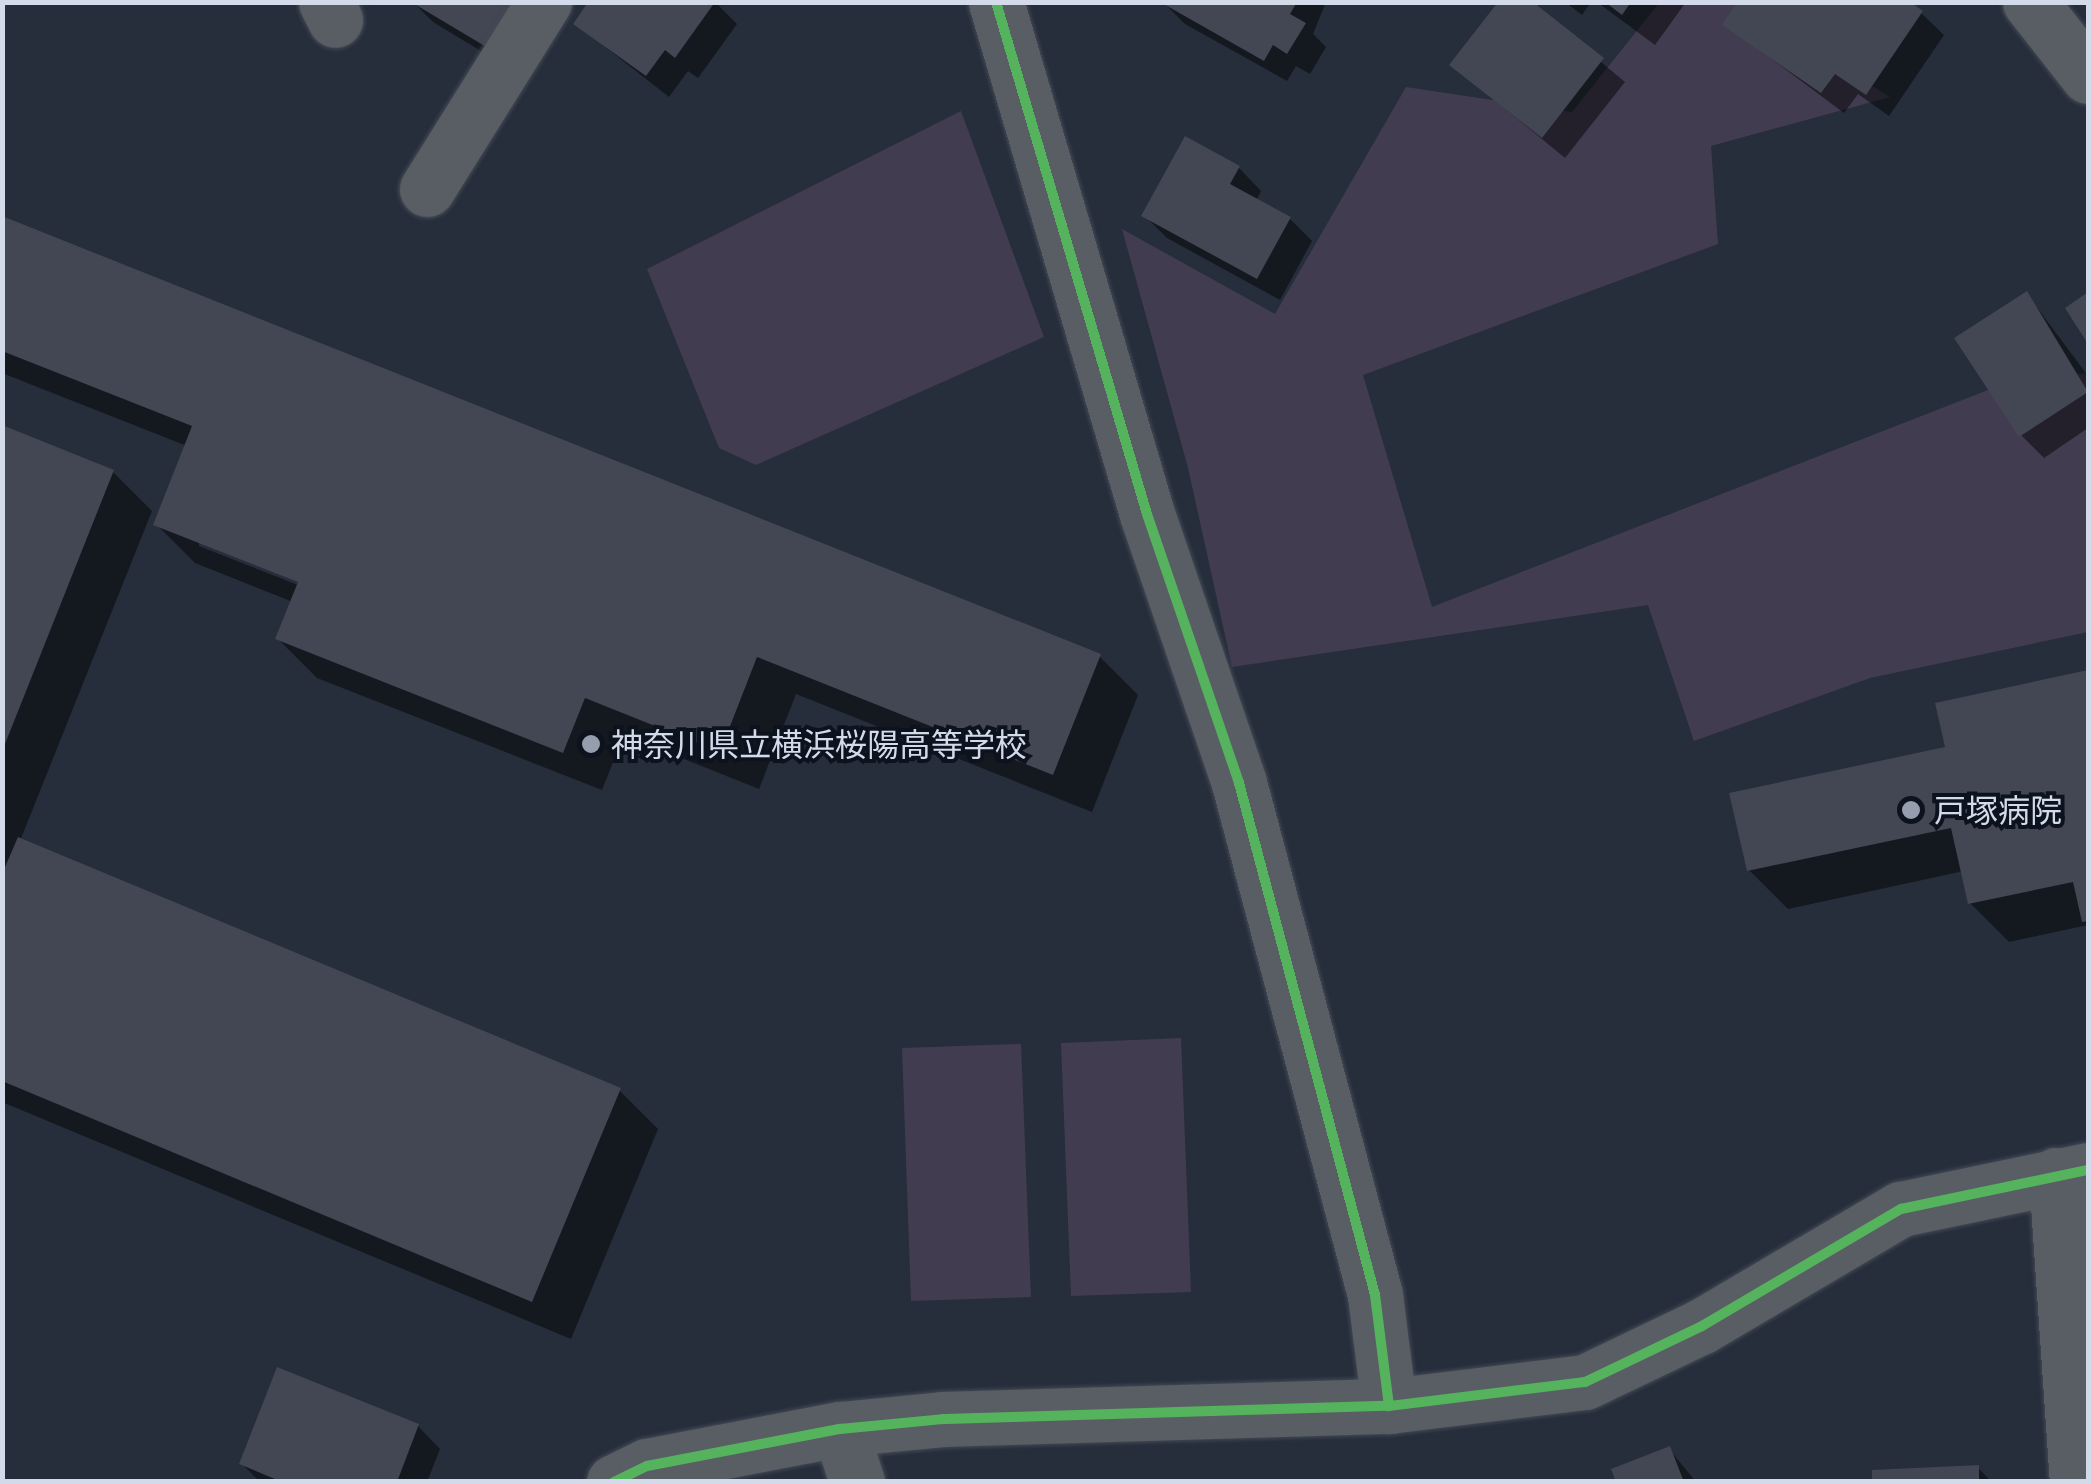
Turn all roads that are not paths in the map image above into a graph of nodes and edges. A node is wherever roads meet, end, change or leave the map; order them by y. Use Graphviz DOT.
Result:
graph roads {
  1 [pos="544,2"];
  2 [pos="996,2"];
  3 [pos="2030,2"];
  4 [pos="2088,76"];
  5 [pos="428,190"];
  6 [pos="2072,1172"];
  7 [pos="1389,1406"];
  8 [pos="840,1430"];
  9 [pos="614,1482"];
  10 [pos="857,1482"];
  11 [pos="2077,1482"];
  1 -- 5 [label="street"];
  2 -- 7 [label="street"];
  3 -- 4 [label="street"];
  6 -- 7 [label="street"];
  6 -- 11 [label="street"];
  7 -- 8 [label="street"];
  8 -- 9 [label="street"];
  8 -- 10 [label="street"];
}
